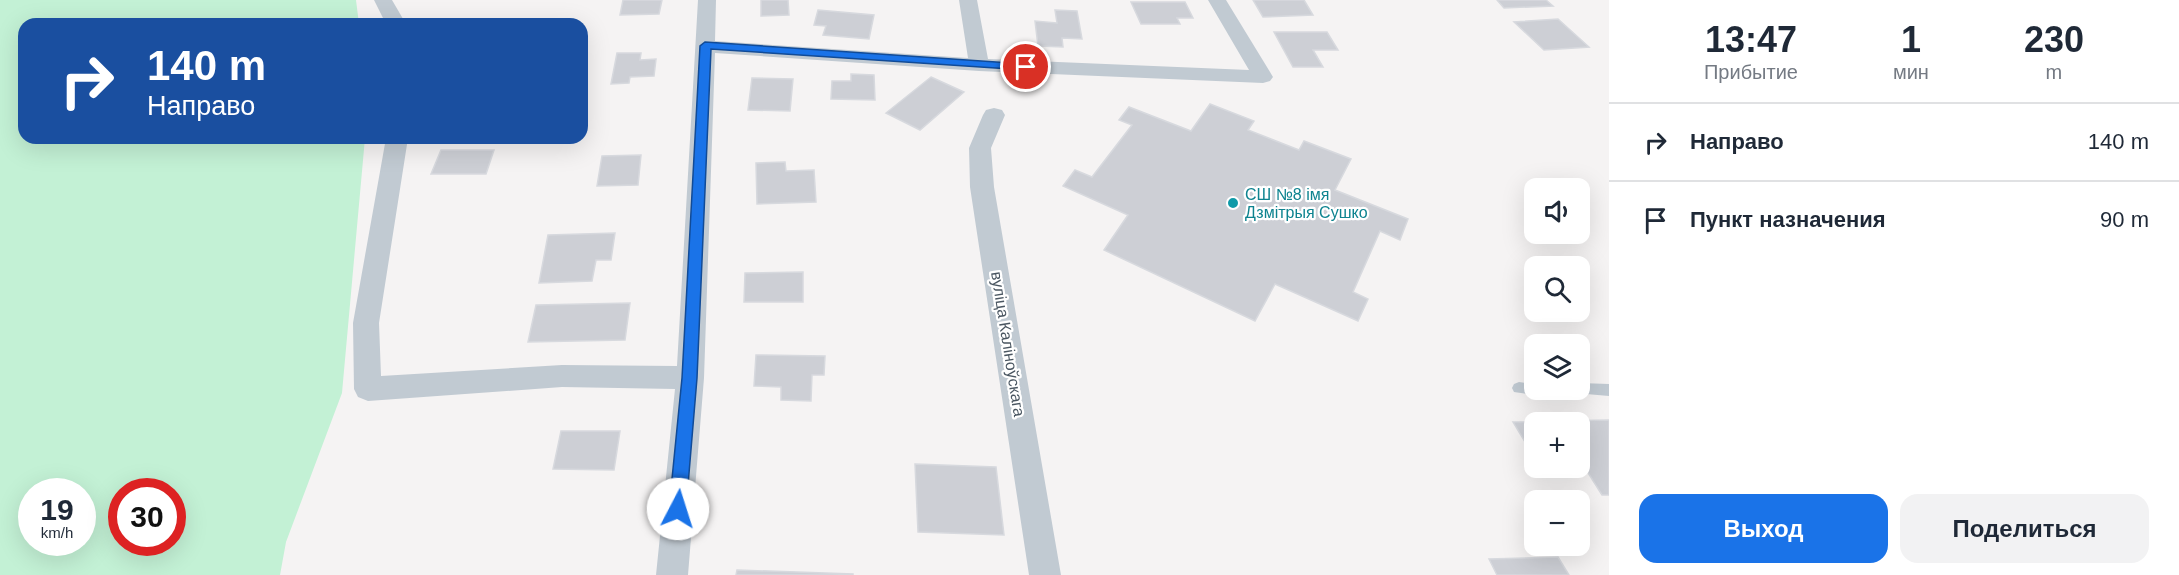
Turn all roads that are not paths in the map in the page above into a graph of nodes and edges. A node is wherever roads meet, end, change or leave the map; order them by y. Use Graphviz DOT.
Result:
graph roads {
  1 [pos="383,0"];
  2 [pos="707,0"];
  3 [pos="968,0"];
  4 [pos="1217,0"];
  5 [pos="393,18"];
  6 [pos="705,46"];
  7 [pos="979,65"];
  8 [pos="994,115"];
  9 [pos="396,144"];
  10 [pos="690,378"];
  11 [pos="1519,388"];
  12 [pos="1524,388"];
  13 [pos="1590,389"];
  14 [pos="1609,390"];
  15 [pos="672,575"];
  16 [pos="1045,575"];
  1 -- 5 [label="street"];
  2 -- 6 [label="street"];
  3 -- 7 [label="street"];
  4 -- 7 [label="street"];
  6 -- 7 [label="street"];
  6 -- 10 [label="street"];
  8 -- 16 [label="street, вуліца Каліноўскага"];
  9 -- 10 [label="street"];
  10 -- 15 [label="street"];
  11 -- 12 [label="lane"];
  13 -- 14 [label="lane"];
}
